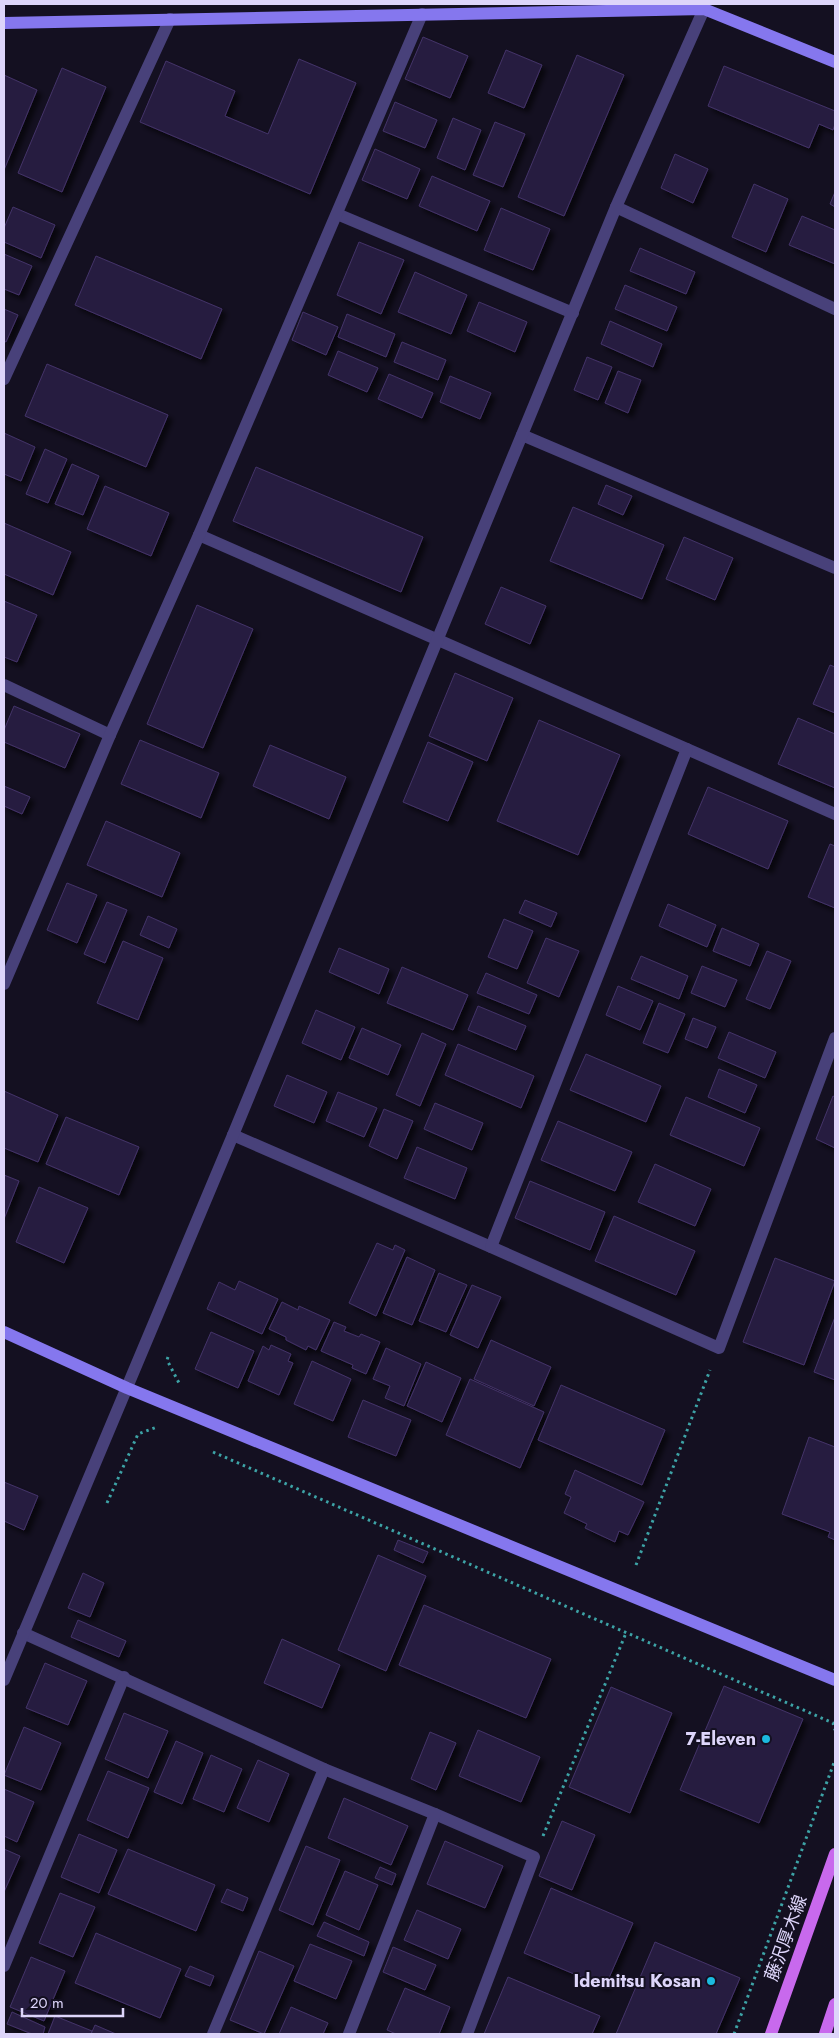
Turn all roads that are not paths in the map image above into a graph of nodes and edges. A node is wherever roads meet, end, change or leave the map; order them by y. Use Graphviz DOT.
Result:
graph roads {
  1 [pos="706,5"];
  2 [pos="422,14"];
  3 [pos="170,19"];
  4 [pos="4,23"];
  5 [pos="835,62"];
  6 [pos="616,207"];
  7 [pos="337,214"];
  8 [pos="835,310"];
  9 [pos="573,313"];
  10 [pos="4,380"];
  11 [pos="522,435"];
  12 [pos="199,536"];
  13 [pos="835,568"];
  14 [pos="437,640"];
  15 [pos="4,684"];
  16 [pos="110,735"];
  17 [pos="687,749"];
  18 [pos="835,814"];
  19 [pos="4,984"];
  20 [pos="835,1038"];
  21 [pos="234,1135"];
  22 [pos="491,1247"];
  23 [pos="4,1332"];
  24 [pos="128,1388"];
  25 [pos="23,1633"];
  26 [pos="124,1677"];
  27 [pos="4,1680"];
  28 [pos="835,1680"];
  29 [pos="324,1769"];
  30 [pos="435,1814"];
  31 [pos="835,1854"];
  32 [pos="4,1966"];
  33 [pos="835,2004"];
  34 [pos="213,2034"];
  35 [pos="348,2034"];
  36 [pos="467,2034"];
  37 [pos="771,2034"];
  38 [pos="825,2034"];
  1 -- 2 [label="street"];
  1 -- 5 [label="street"];
  1 -- 6 [label="street"];
  2 -- 3 [label="street"];
  2 -- 7 [label="street"];
  3 -- 4 [label="street"];
  3 -- 10 [label="street"];
  6 -- 8 [label="street"];
  6 -- 9 [label="street"];
  7 -- 9 [label="street"];
  7 -- 12 [label="street"];
  9 -- 11 [label="street"];
  11 -- 13 [label="street"];
  11 -- 14 [label="street"];
  12 -- 14 [label="street"];
  12 -- 16 [label="street"];
  14 -- 17 [label="street"];
  14 -- 21 [label="street"];
  15 -- 16 [label="street"];
  16 -- 19 [label="street"];
  17 -- 18 [label="street"];
  17 -- 22 [label="street"];
  20 -- 22 [label="street"];
  21 -- 22 [label="street"];
  21 -- 24 [label="street"];
  23 -- 24 [label="street"];
  24 -- 25 [label="street"];
  24 -- 28 [label="street"];
  25 -- 26 [label="street"];
  25 -- 27 [label="street"];
  26 -- 29 [label="street"];
  26 -- 32 [label="street"];
  29 -- 30 [label="street"];
  29 -- 34 [label="street"];
  30 -- 35 [label="street"];
  30 -- 36 [label="street"];
  31 -- 37 [label="main road, 藤沢厚木線"];
  33 -- 38 [label="main road"];
}
